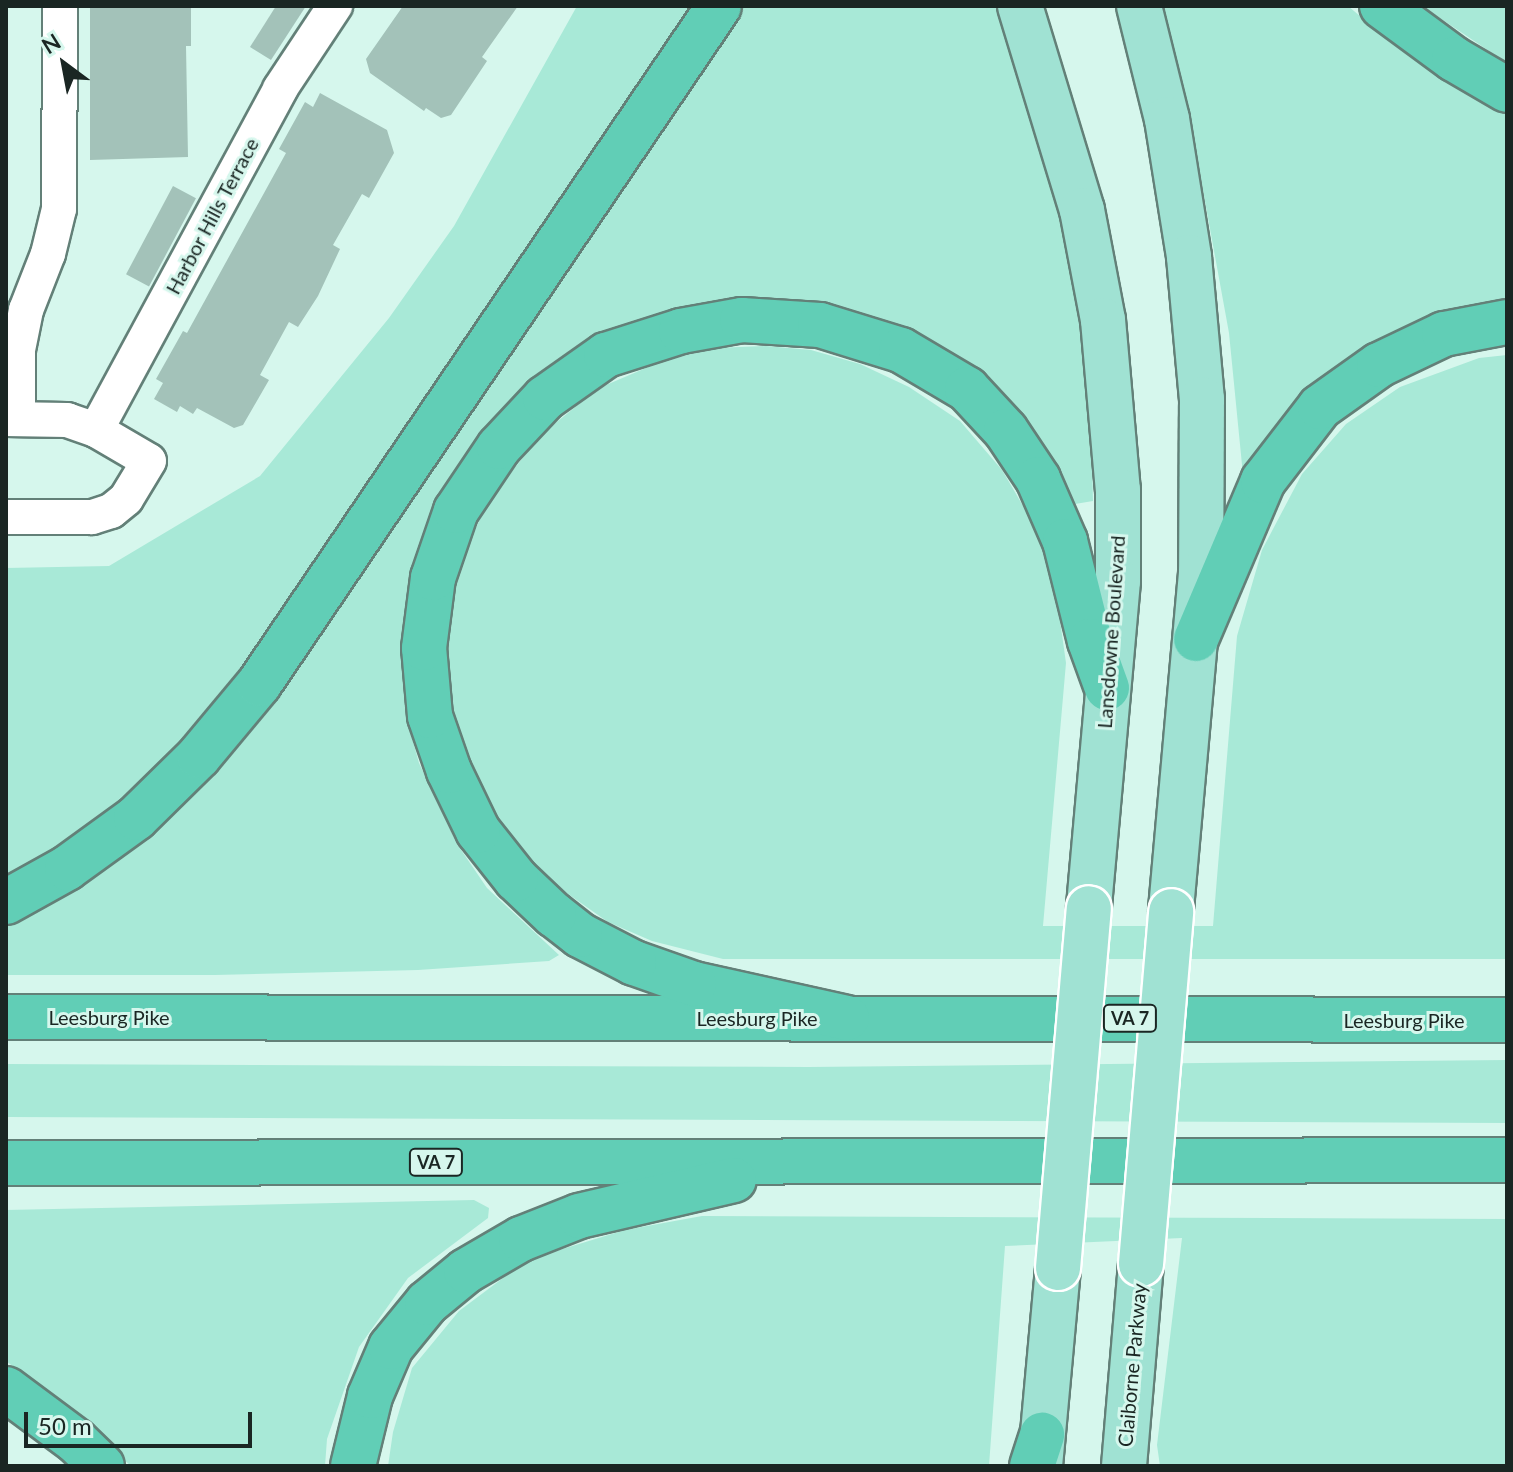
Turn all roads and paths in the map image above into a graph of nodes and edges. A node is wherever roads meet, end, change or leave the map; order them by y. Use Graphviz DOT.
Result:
graph roads {
  1 [pos="60,6"];
  2 [pos="335,6"];
  3 [pos="719,6"];
  4 [pos="1020,6"];
  5 [pos="1139,6"];
  6 [pos="1382,6"];
  7 [pos="1507,90"];
  8 [pos="1507,322"];
  9 [pos="12,419"];
  10 [pos="96,430"];
  11 [pos="6,517"];
  12 [pos="1196,639"];
  13 [pos="1107,688"];
  14 [pos="6,902"];
  15 [pos="1507,1005"];
  16 [pos="6,1017"];
  17 [pos="847,1018"];
  18 [pos="1414,1020"];
  19 [pos="1507,1020"];
  20 [pos="865,1160"];
  21 [pos="1384,1160"];
  22 [pos="1507,1160"];
  23 [pos="6,1163"];
  24 [pos="1507,1186"];
  25 [pos="6,1389"];
  26 [pos="1038,1456"];
  27 [pos="102,1466"];
  28 [pos="353,1466"];
  29 [pos="1124,1466"];
  1 -- 9 [label="street"];
  2 -- 10 [label="street, Harbor Hills Terrace"];
  3 -- 14 [label="highway"];
  4 -- 13 [label="main road, Lansdowne Boulevard"];
  5 -- 12 [label="main road"];
  6 -- 7 [label="highway"];
  8 -- 12 [label="highway"];
  9 -- 10 [label="street"];
  10 -- 11 [label="street"];
  12 -- 29 [label="main road, Claiborne Parkway, bridge"];
  13 -- 17 [label="highway"];
  13 -- 26 [label="main road, Lansdowne Boulevard, bridge"];
  15 -- 18 [label="highway"];
  16 -- 17 [label="highway, Leesburg Pike / VA 7"];
  17 -- 18 [label="highway, Leesburg Pike / VA 7"];
  18 -- 19 [label="highway, Leesburg Pike / VA 7"];
  20 -- 21 [label="highway, VA 7"];
  20 -- 23 [label="highway, VA 7"];
  20 -- 28 [label="highway"];
  21 -- 22 [label="highway, VA 7"];
  21 -- 24 [label="highway"];
  25 -- 27 [label="highway"];
}
